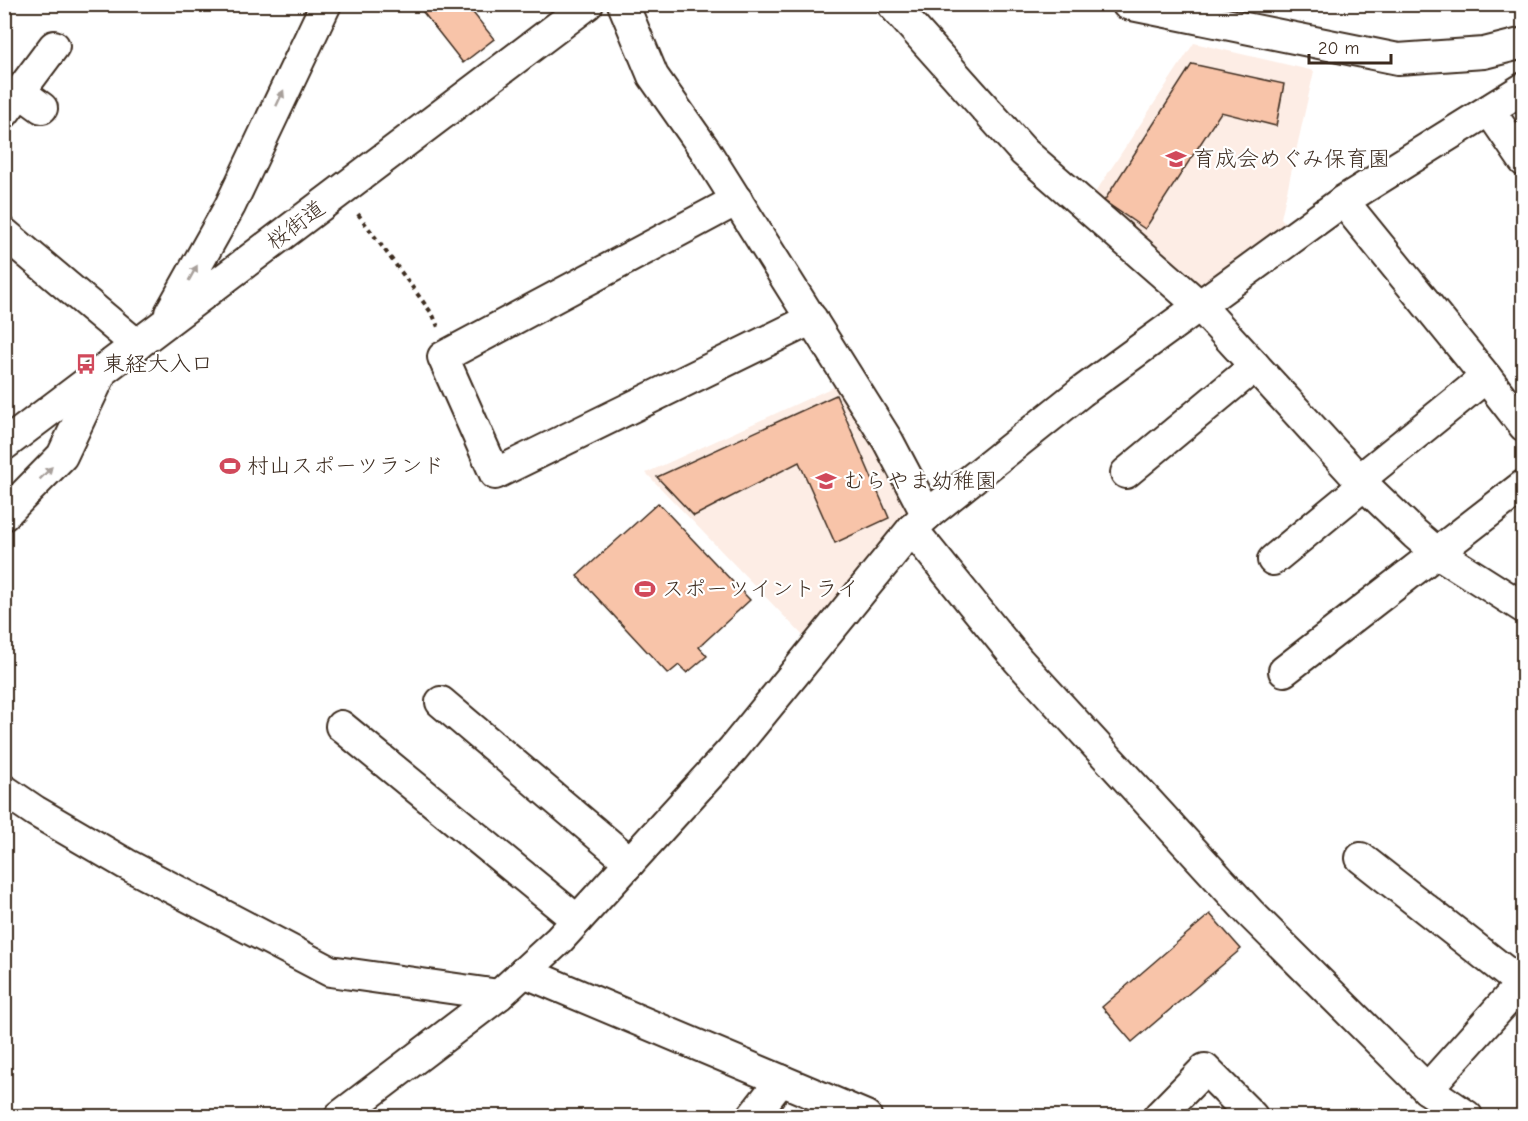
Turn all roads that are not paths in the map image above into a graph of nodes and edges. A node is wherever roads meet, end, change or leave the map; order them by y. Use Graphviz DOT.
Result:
graph roads {
  1 [pos="326,4"];
  2 [pos="588,4"];
  3 [pos="623,4"];
  4 [pos="892,4"];
  5 [pos="1127,4"];
  6 [pos="1190,11"];
  7 [pos="1524,43"];
  8 [pos="54,46"];
  9 [pos="1524,88"];
  10 [pos="22,104"];
  11 [pos="1489,110"];
  12 [pos="1524,161"];
  13 [pos="737,200"];
  14 [pos="1343,201"];
  15 [pos="4,233"];
  16 [pos="1200,306"];
  17 [pos="812,319"];
  18 [pos="164,324"];
  19 [pos="137,345"];
  20 [pos="1256,366"];
  21 [pos="102,372"];
  22 [pos="1486,377"];
  23 [pos="1518,408"];
  24 [pos="4,445"];
  25 [pos="1126,473"];
  26 [pos="1362,482"];
  27 [pos="1524,484"];
  28 [pos="4,515"];
  29 [pos="919,522"];
  30 [pos="1436,552"];
  31 [pos="1273,560"];
  32 [pos="1524,608"];
  33 [pos="1284,671"];
  34 [pos="441,702"];
  35 [pos="341,726"];
  36 [pos="4,790"];
  37 [pos="1361,858"];
  38 [pos="630,862"];
  39 [pos="577,920"];
  40 [pos="524,972"];
  41 [pos="1522,985"];
  42 [pos="500,995"];
  43 [pos="781,1080"];
  44 [pos="1427,1089"];
  45 [pos="375,1107"];
  46 [pos="340,1116"];
  47 [pos="753,1116"];
  48 [pos="866,1116"];
  49 [pos="1159,1116"];
  50 [pos="1252,1116"];
  51 [pos="1467,1116"];
  18 -- 1 [label="street, one-way"];
  2 -- 18 [label="street, 桜街道"];
  3 -- 13 [label="street"];
  4 -- 16 [label="street"];
  5 -- 6 [label="street"];
  6 -- 7 [label="street"];
  8 -- 10 [label="street"];
  9 -- 11 [label="street"];
  11 -- 12 [label="street"];
  11 -- 14 [label="street"];
  13 -- 17 [label="street"];
  13 -- 17 [label="street"];
  14 -- 16 [label="street"];
  14 -- 22 [label="street"];
  15 -- 19 [label="street"];
  16 -- 20 [label="street"];
  16 -- 29 [label="street"];
  17 -- 29 [label="street"];
  18 -- 19 [label="street, 桜街道"];
  19 -- 21 [label="street, 桜街道"];
  20 -- 25 [label="street"];
  20 -- 26 [label="street"];
  21 -- 24 [label="street, 桜街道"];
  28 -- 21 [label="street, one-way"];
  22 -- 23 [label="street"];
  22 -- 26 [label="street"];
  26 -- 30 [label="street"];
  26 -- 31 [label="street"];
  27 -- 30 [label="street"];
  29 -- 38 [label="street"];
  29 -- 44 [label="street"];
  30 -- 32 [label="street"];
  30 -- 33 [label="street"];
  34 -- 38 [label="street"];
  35 -- 39 [label="street"];
  36 -- 42 [label="street"];
  37 -- 41 [label="street"];
  38 -- 39 [label="street"];
  39 -- 40 [label="street"];
  40 -- 42 [label="street"];
  40 -- 43 [label="street"];
  41 -- 44 [label="street"];
  42 -- 45 [label="street"];
  43 -- 47 [label="street"];
  43 -- 48 [label="street"];
  44 -- 51 [label="street"];
  45 -- 46 [label="street"];
  49 -- 50 [label="street"];
}
